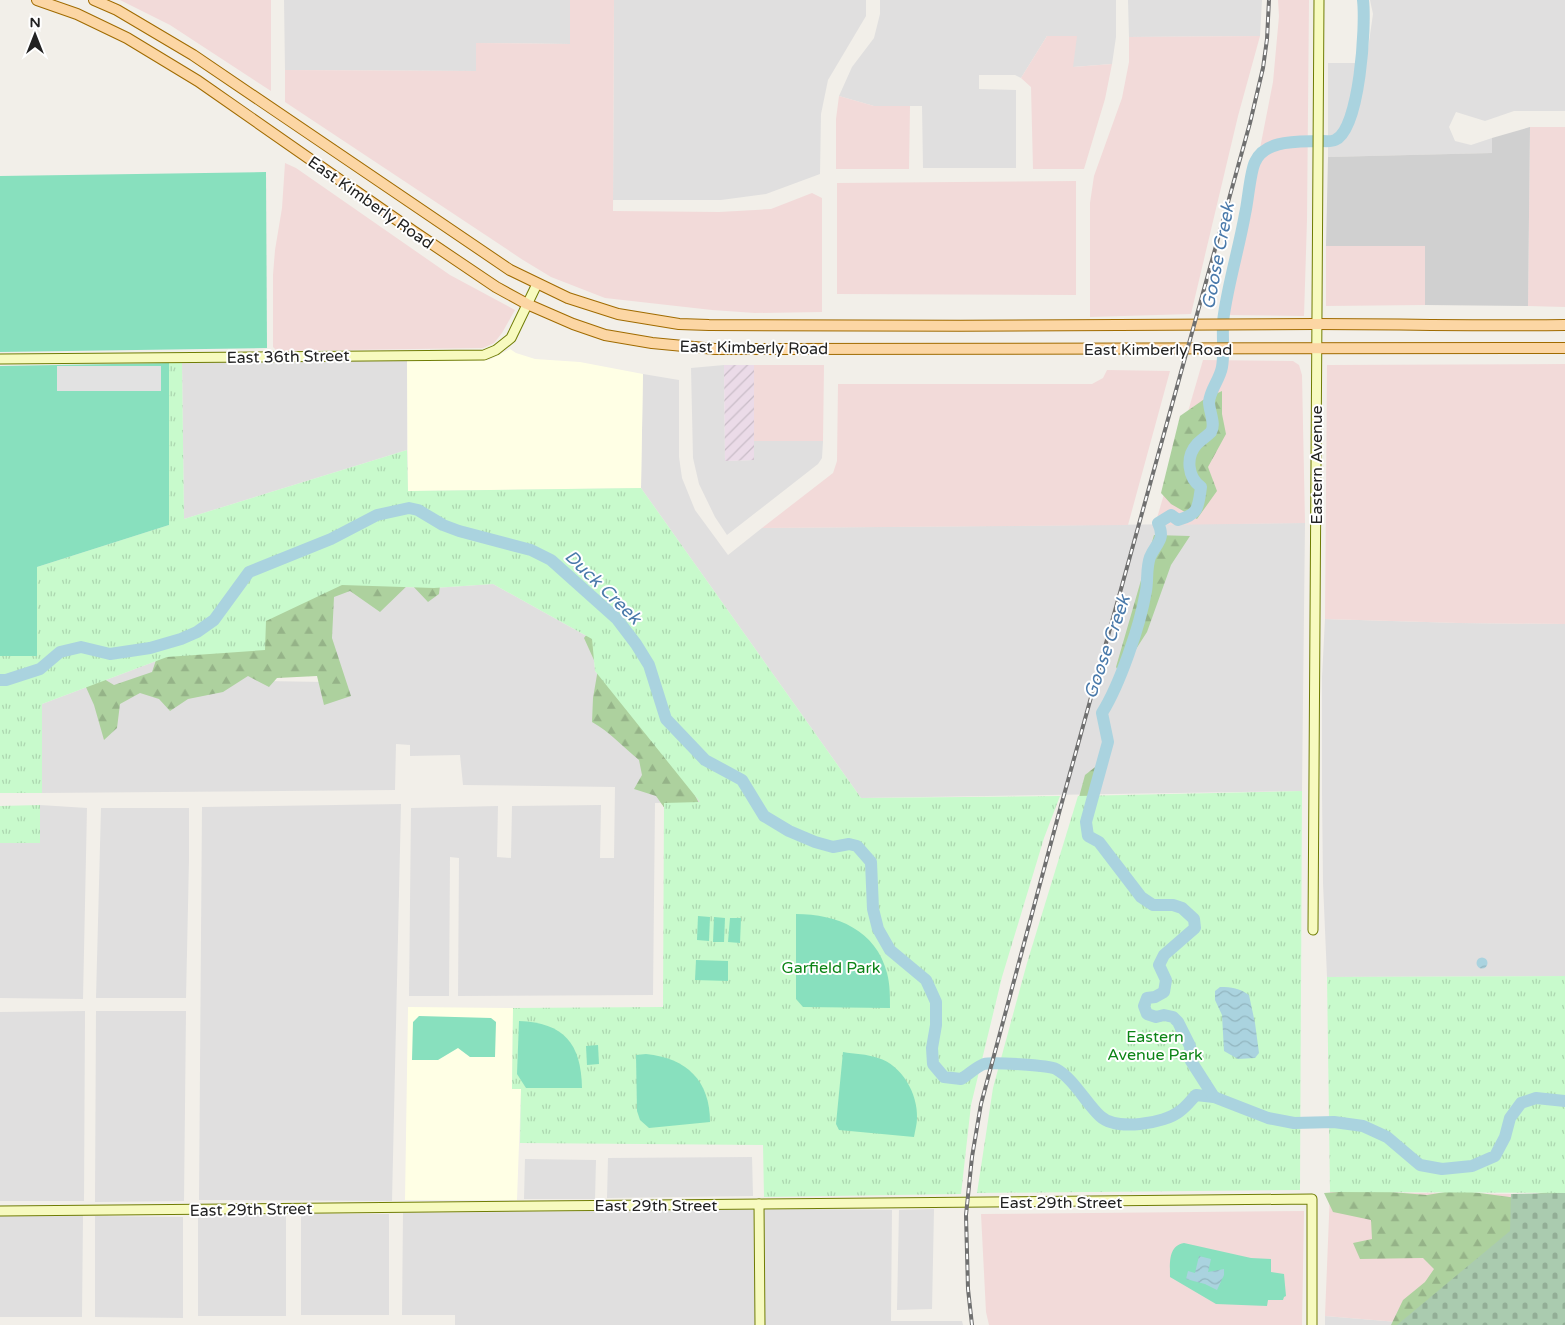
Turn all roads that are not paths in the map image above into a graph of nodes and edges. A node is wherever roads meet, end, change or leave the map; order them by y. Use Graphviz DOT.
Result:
graph roads {
  1 [pos="38,0"];
  2 [pos="94,0"];
  3 [pos="1319,0"];
  4 [pos="537,284"];
  5 [pos="527,304"];
  6 [pos="1317,324"];
  7 [pos="1565,325"];
  8 [pos="1318,348"];
  9 [pos="1565,348"];
  10 [pos="0,359"];
  11 [pos="1313,930"];
  12 [pos="759,1204"];
  13 [pos="0,1211"];
  14 [pos="760,1325"];
  15 [pos="1312,1325"];
  1 -- 5 [label="main road, East Kimberly Road"];
  2 -- 4 [label="main road, East Kimberly Road"];
  3 -- 6 [label="street, Eastern Avenue"];
  4 -- 5 [label="street, East 36th Street"];
  4 -- 6 [label="main road, East Kimberly Road"];
  5 -- 8 [label="main road, East Kimberly Road"];
  5 -- 10 [label="street, East 36th Street"];
  6 -- 7 [label="main road, East Kimberly Road"];
  6 -- 8 [label="street, Eastern Avenue"];
  8 -- 9 [label="main road, East Kimberly Road"];
  8 -- 11 [label="street, Eastern Avenue"];
  12 -- 13 [label="street, East 29th Street"];
  12 -- 14 [label="street"];
  12 -- 15 [label="street, East 29th Street"];
}
